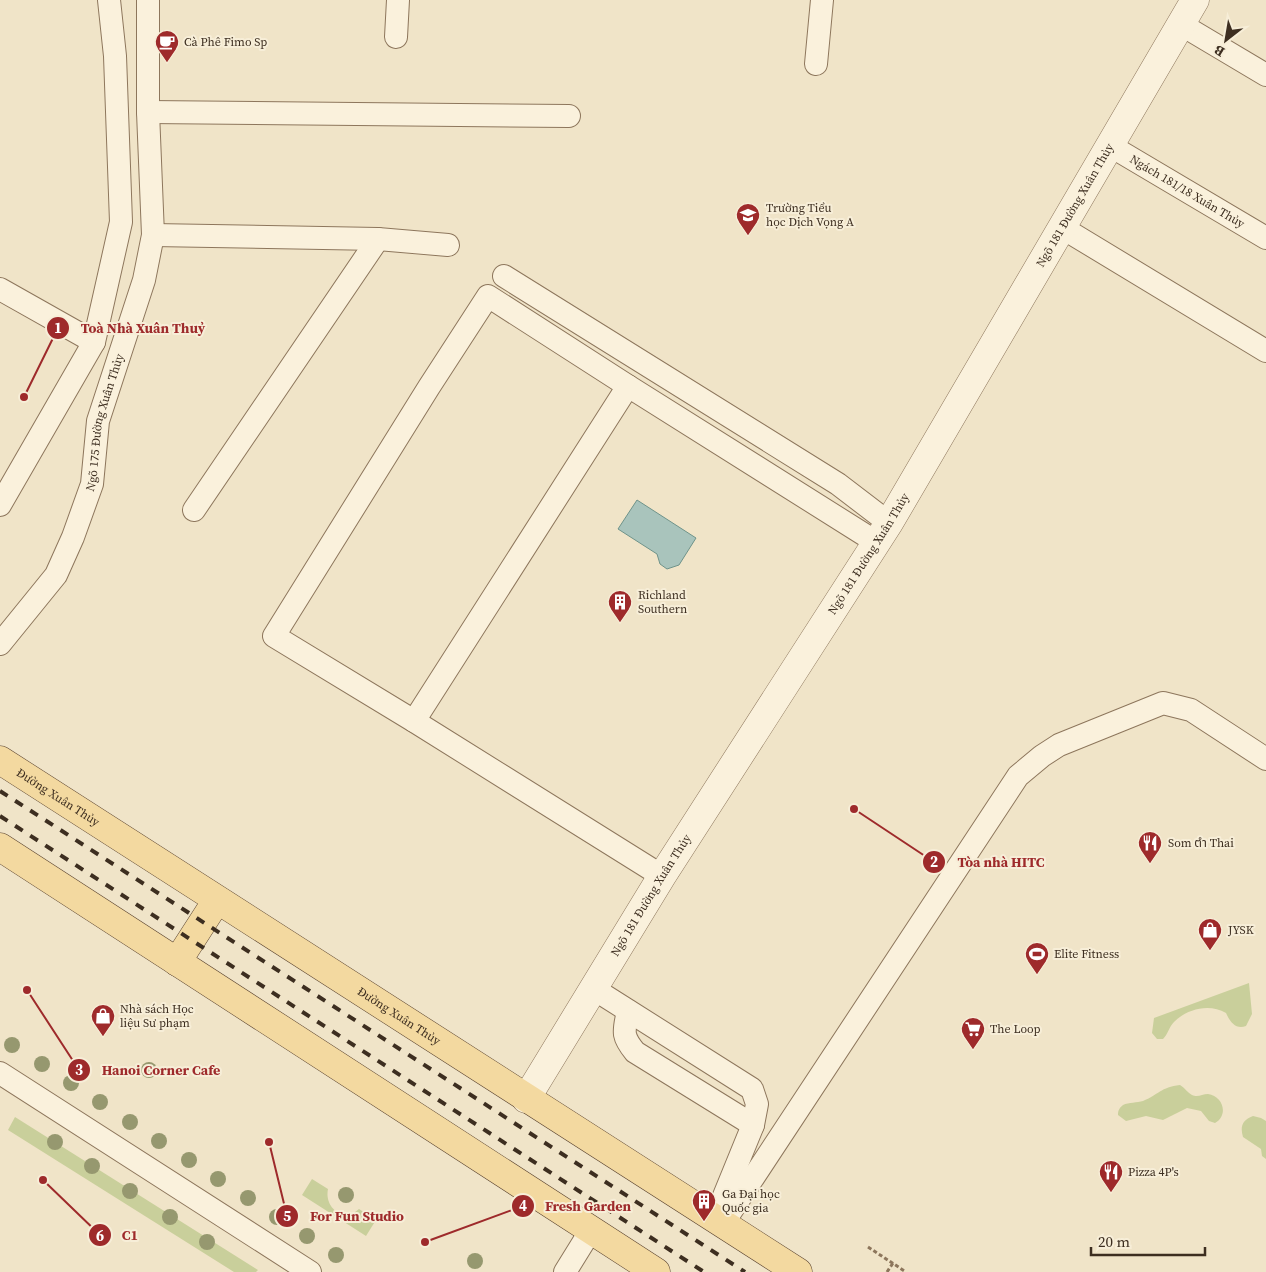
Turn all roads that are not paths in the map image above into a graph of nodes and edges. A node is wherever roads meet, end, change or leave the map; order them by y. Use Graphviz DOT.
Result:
graph roads {
  1 [pos="109,0"];
  2 [pos="148,0"];
  3 [pos="398,0"];
  4 [pos="822,0"];
  5 [pos="1195,0"];
  6 [pos="1182,25"];
  7 [pos="396,37"];
  8 [pos="816,64"];
  9 [pos="1266,75"];
  10 [pos="148,112"];
  11 [pos="568,116"];
  12 [pos="1108,146"];
  13 [pos="1061,228"];
  14 [pos="153,235"];
  15 [pos="1266,238"];
  16 [pos="378,239"];
  17 [pos="448,245"];
  18 [pos="504,276"];
  19 [pos="0,289"];
  20 [pos="94,342"];
  21 [pos="1266,351"];
  22 [pos="628,386"];
  23 [pos="0,505"];
  24 [pos="194,510"];
  25 [pos="883,533"];
  26 [pos="0,644"];
  27 [pos="414,721"];
  28 [pos="1266,759"];
  29 [pos="0,760"];
  30 [pos="0,847"];
  31 [pos="662,876"];
  32 [pos="217,900"];
  33 [pos="177,962"];
  34 [pos="594,989"];
  35 [pos="628,1011"];
  36 [pos="0,1073"];
  37 [pos="526,1099"];
  38 [pos="753,1125"];
  39 [pos="718,1222"];
  40 [pos="591,1230"];
  41 [pos="304,1270"];
  42 [pos="564,1272"];
  43 [pos="656,1272"];
  44 [pos="798,1272"];
  1 -- 20 [label="lane"];
  2 -- 10 [label="lane, Ngõ 175 Đường Xuân Thủy"];
  3 -- 7 [label="lane"];
  4 -- 8 [label="lane"];
  5 -- 6 [label="street, Ngõ 181 Đường Xuân Thủy"];
  6 -- 9 [label="lane"];
  6 -- 12 [label="street, Ngõ 181 Đường Xuân Thủy"];
  10 -- 11 [label="lane"];
  10 -- 14 [label="lane, Ngõ 175 Đường Xuân Thủy"];
  12 -- 13 [label="street, Ngõ 181 Đường Xuân Thủy"];
  12 -- 15 [label="lane, Ngách 181/18 Xuân Thủy"];
  13 -- 21 [label="lane"];
  13 -- 25 [label="street, Ngõ 181 Đường Xuân Thủy"];
  14 -- 16 [label="lane"];
  14 -- 26 [label="lane, Ngõ 175 Đường Xuân Thủy"];
  16 -- 17 [label="lane"];
  16 -- 24 [label="lane"];
  18 -- 25 [label="lane"];
  19 -- 20 [label="lane"];
  20 -- 23 [label="lane"];
  22 -- 25 [label="lane"];
  22 -- 27 [label="lane"];
  22 -- 27 [label="lane"];
  25 -- 31 [label="street, Ngõ 181 Đường Xuân Thủy"];
  27 -- 31 [label="lane"];
  28 -- 39 [label="lane"];
  29 -- 32 [label="main road, Đường Xuân Thủy"];
  30 -- 33 [label="main road"];
  31 -- 34 [label="street, Ngõ 181 Đường Xuân Thủy"];
  32 -- 33 [label="main road"];
  32 -- 37 [label="main road, Đường Xuân Thủy"];
  33 -- 40 [label="main road"];
  34 -- 35 [label="lane"];
  34 -- 37 [label="street, Ngõ 181 Đường Xuân Thủy"];
  35 -- 38 [label="lane"];
  35 -- 38 [label="lane"];
  36 -- 41 [label="lane"];
  37 -- 39 [label="main road, Đường Xuân Thủy"];
  38 -- 39 [label="lane"];
  39 -- 44 [label="main road, Đường Xuân Thủy"];
  40 -- 42 [label="lane"];
  40 -- 43 [label="main road"];
}
